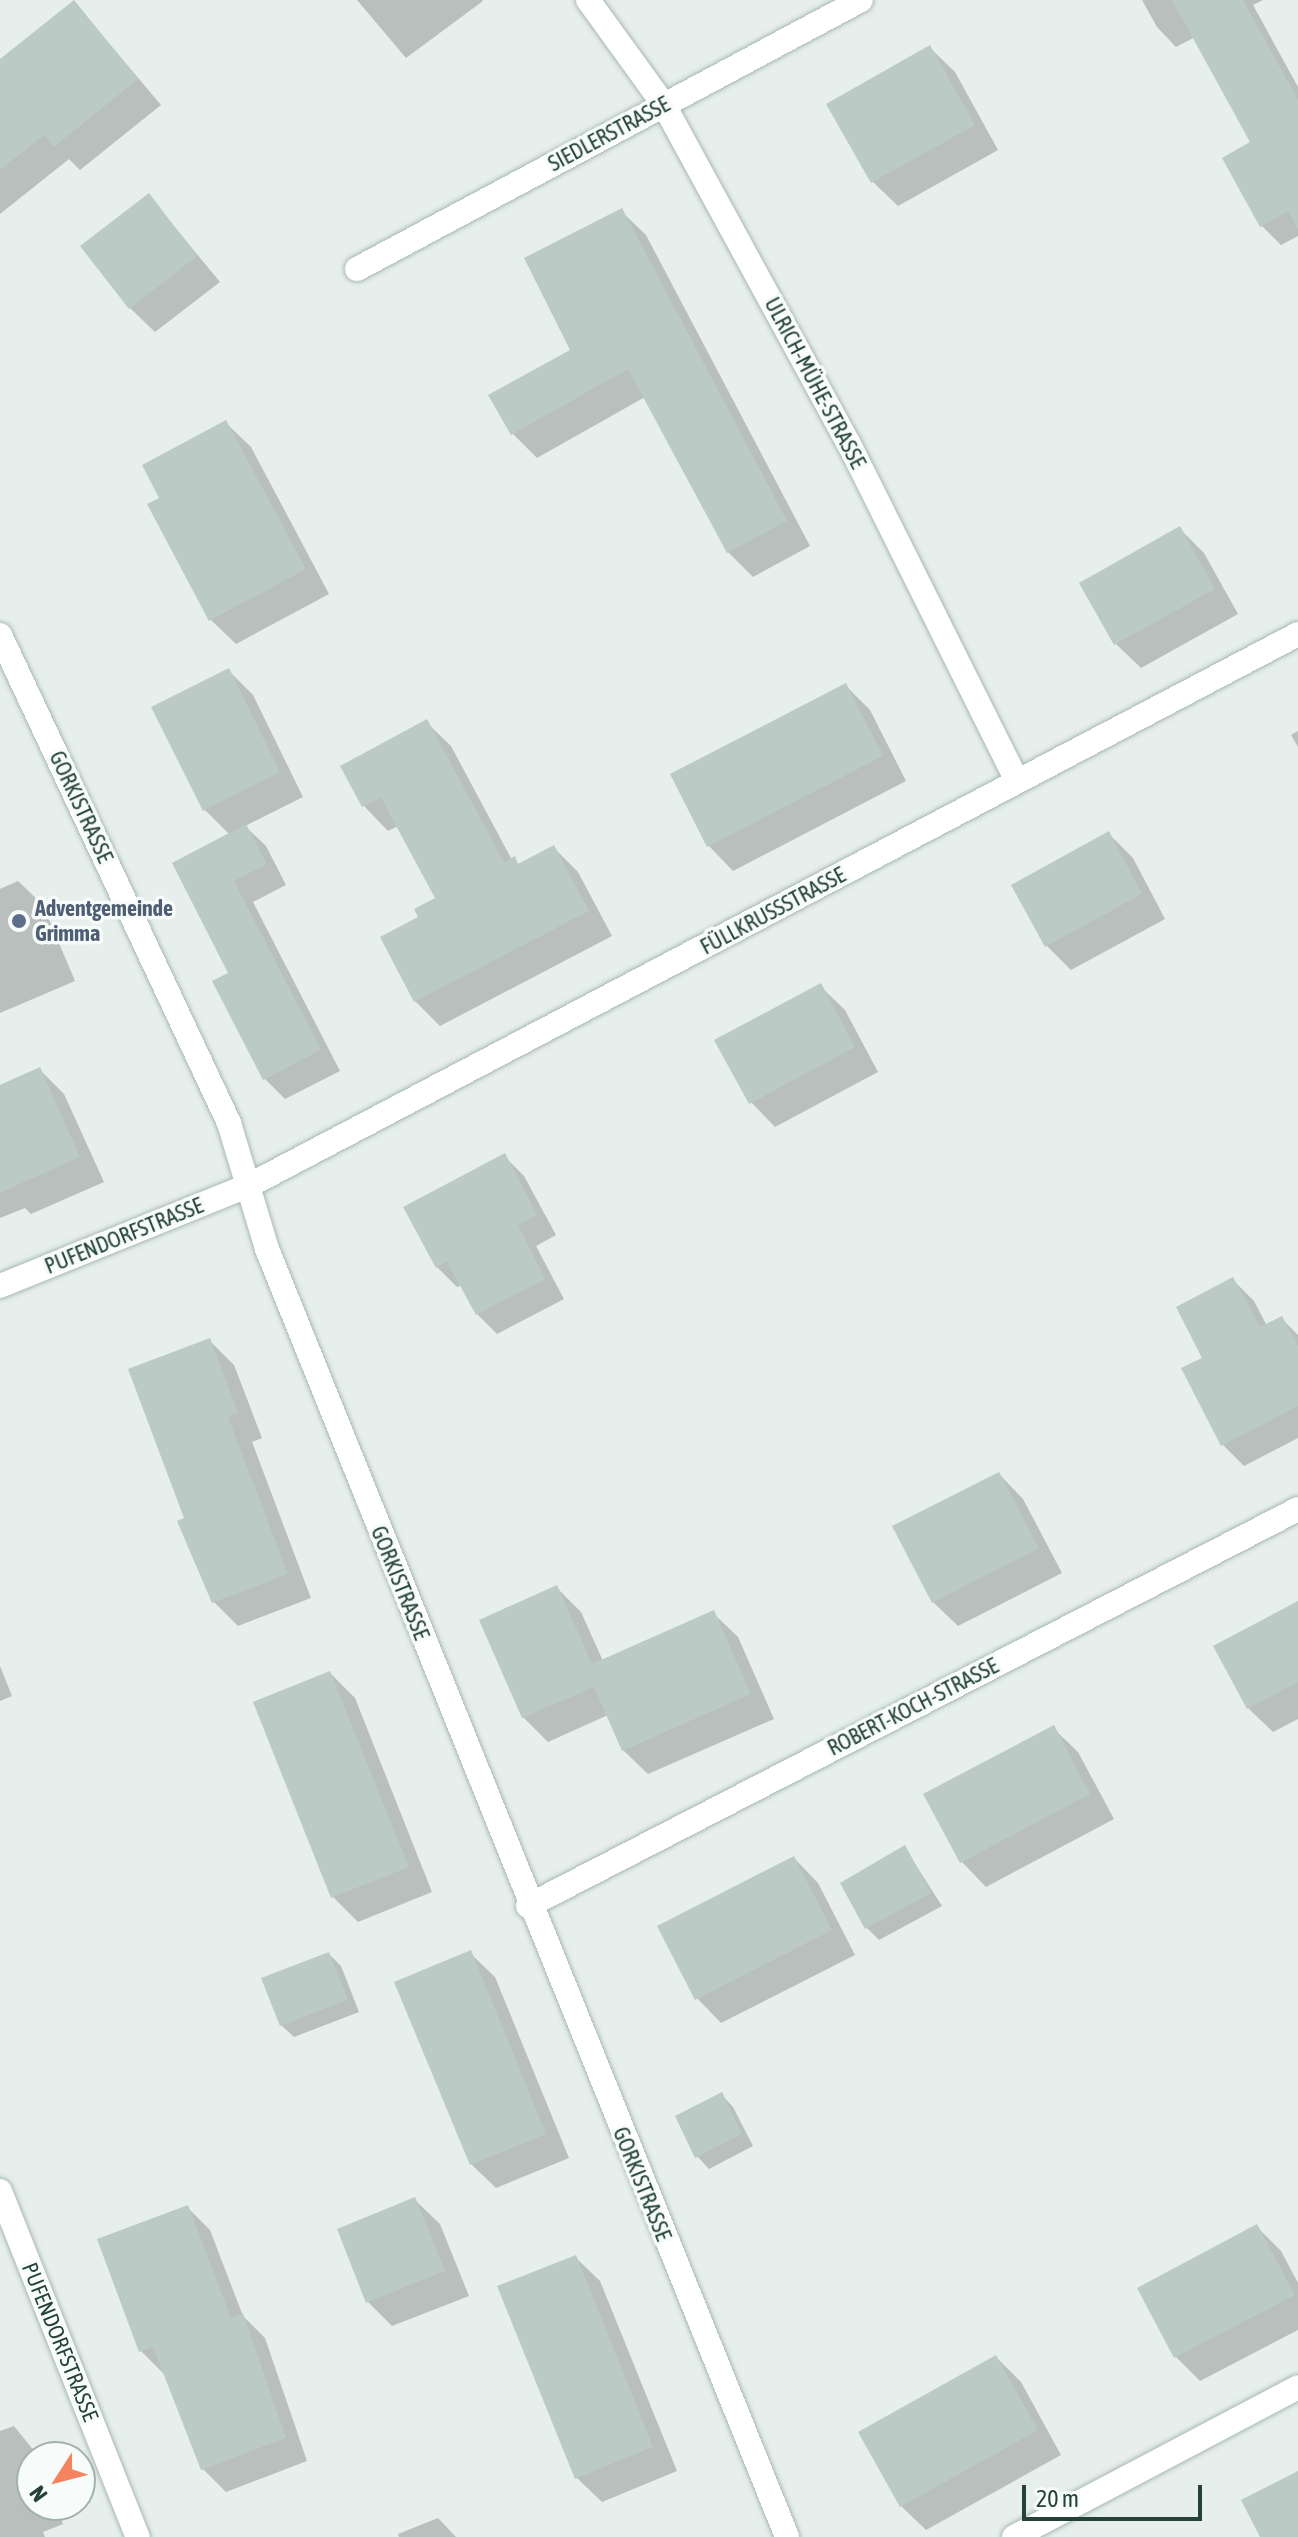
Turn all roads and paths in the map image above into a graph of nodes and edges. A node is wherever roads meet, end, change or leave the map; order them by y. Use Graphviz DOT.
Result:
graph roads {
  1 [pos="588,0"];
  2 [pos="861,0"];
  3 [pos="664,105"];
  4 [pos="357,269"];
  5 [pos="1298,634"];
  6 [pos="0,635"];
  7 [pos="1017,781"];
  8 [pos="248,1186"];
  9 [pos="0,1286"];
  10 [pos="1298,1509"];
  11 [pos="528,1906"];
  12 [pos="0,2191"];
  13 [pos="1298,2387"];
  14 [pos="138,2537"];
  15 [pos="787,2537"];
  16 [pos="1014,2537"];
  1 -- 3 [label="street, ULRICH-MÜHE-STRASSE"];
  2 -- 3 [label="street, SIEDLERSTRASSE"];
  3 -- 4 [label="street, SIEDLERSTRASSE"];
  3 -- 7 [label="street, ULRICH-MÜHE-STRASSE"];
  5 -- 7 [label="street, FÜLLKRUSSSTRASSE"];
  6 -- 8 [label="street, GORKISTRASSE"];
  7 -- 8 [label="street, FÜLLKRUSSSTRASSE"];
  8 -- 9 [label="street, PUFENDORFSTRASSE"];
  8 -- 11 [label="street, GORKISTRASSE"];
  10 -- 11 [label="street, ROBERT-KOCH-STRASSE"];
  11 -- 15 [label="street, GORKISTRASSE"];
  12 -- 14 [label="street, PUFENDORFSTRASSE"];
  13 -- 16 [label="street"];
}
